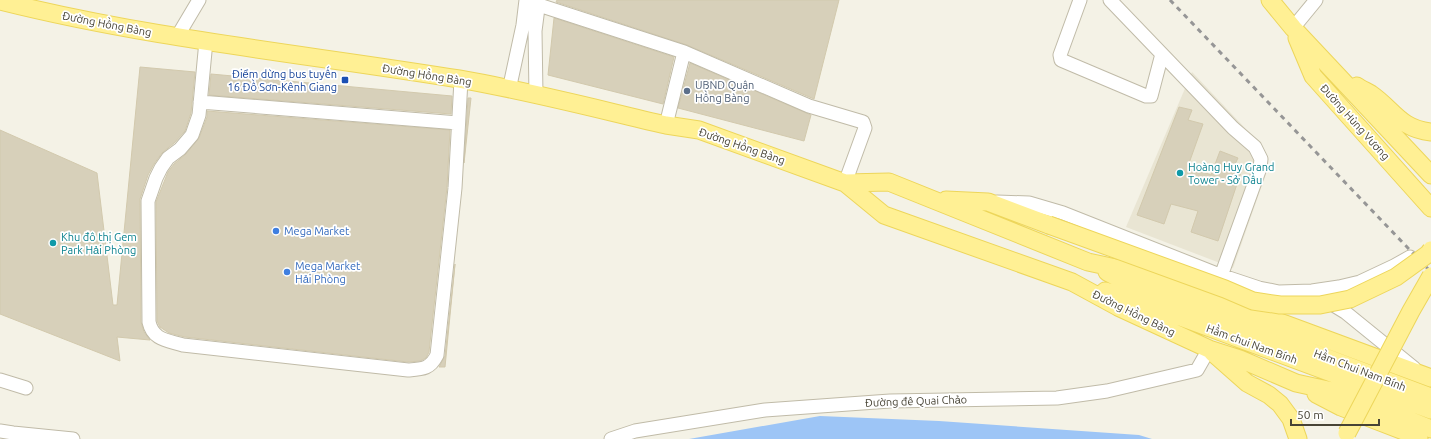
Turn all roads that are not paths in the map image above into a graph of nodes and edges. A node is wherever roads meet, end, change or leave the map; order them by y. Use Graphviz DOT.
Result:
graph roads {
  1 [pos="199,0"];
  2 [pos="1080,0"];
  3 [pos="1110,0"];
  4 [pos="1270,0"];
  5 [pos="1316,0"];
  6 [pos="0,1"];
  7 [pos="533,2"];
  8 [pos="1292,28"];
  9 [pos="176,37"];
  10 [pos="206,41"];
  11 [pos="684,52"];
  12 [pos="1162,54"];
  13 [pos="1339,76"];
  14 [pos="461,80"];
  15 [pos="509,90"];
  16 [pos="536,96"];
  17 [pos="200,102"];
  18 [pos="458,123"];
  19 [pos="666,125"];
  20 [pos="1431,132"];
  21 [pos="1431,175"];
  22 [pos="845,183"];
  23 [pos="933,199"];
  24 [pos="988,202"];
  25 [pos="1431,208"];
  26 [pos="1431,250"];
  27 [pos="1410,256"];
  28 [pos="1088,262"];
  29 [pos="1221,276"];
  30 [pos="1431,276"];
  31 [pos="1072,282"];
  32 [pos="1312,291"];
  33 [pos="1209,349"];
  34 [pos="1426,376"];
  35 [pos="0,380"];
  36 [pos="1296,383"];
  37 [pos="26,388"];
  38 [pos="1431,397"];
  39 [pos="1431,410"];
  40 [pos="1431,429"];
  41 [pos="2,434"];
  42 [pos="1345,437"];
  43 [pos="73,439"];
  44 [pos="611,439"];
  45 [pos="1298,439"];
  46 [pos="1420,439"];
  1 -- 9 [label="street"];
  2 -- 12 [label="street"];
  3 -- 12 [label="street"];
  4 -- 8 [label="main road, Đường Hùng Vương"];
  5 -- 8 [label="street"];
  6 -- 9 [label="main road, Đường Hồng Bàng"];
  7 -- 11 [label="street"];
  7 -- 15 [label="street"];
  7 -- 16 [label="street"];
  8 -- 13 [label="main road, Đường Hùng Vương"];
  8 -- 25 [label="main road, Đường Hùng Vương"];
  9 -- 10 [label="main road, Đường Hồng Bàng"];
  10 -- 14 [label="main road, Đường Hồng Bàng"];
  10 -- 17 [label="street"];
  11 -- 19 [label="street"];
  11 -- 22 [label="street"];
  12 -- 29 [label="street"];
  13 -- 20 [label="main road"];
  13 -- 21 [label="main road, Đường Hùng Vương"];
  14 -- 15 [label="main road, Đường Hồng Bàng"];
  14 -- 18 [label="street"];
  15 -- 16 [label="main road, Đường Hồng Bàng"];
  16 -- 19 [label="main road, Đường Hồng Bàng"];
  17 -- 18 [label="street"];
  17 -- 18 [label="street"];
  19 -- 22 [label="main road, Đường Hồng Bàng"];
  22 -- 23 [label="main road, Đường Hồng Bàng"];
  22 -- 31 [label="main road, Đường Hồng Bàng"];
  23 -- 24 [label="main road"];
  23 -- 28 [label="main road, Đường Hồng Bàng"];
  24 -- 26 [label="main road, bridge"];
  24 -- 29 [label="street"];
  27 -- 32 [label="street"];
  28 -- 34 [label="main road, Đường Hồng Bàng"];
  28 -- 38 [label="main road, Hầm Chui Nam Bính"];
  29 -- 32 [label="street"];
  30 -- 42 [label="main road, bridge"];
  31 -- 33 [label="main road, Đường Hồng Bàng"];
  31 -- 39 [label="main road, Hầm chui Nam Bính"];
  32 -- 34 [label="street"];
  33 -- 36 [label="main road, Đường Hồng Bàng"];
  33 -- 44 [label="street, Đường đê Quai Chảo"];
  33 -- 45 [label="main road"];
  35 -- 37 [label="street"];
  36 -- 40 [label="main road, Đường Hồng Bàng"];
  36 -- 46 [label="main road"];
  41 -- 43 [label="street"];
}
